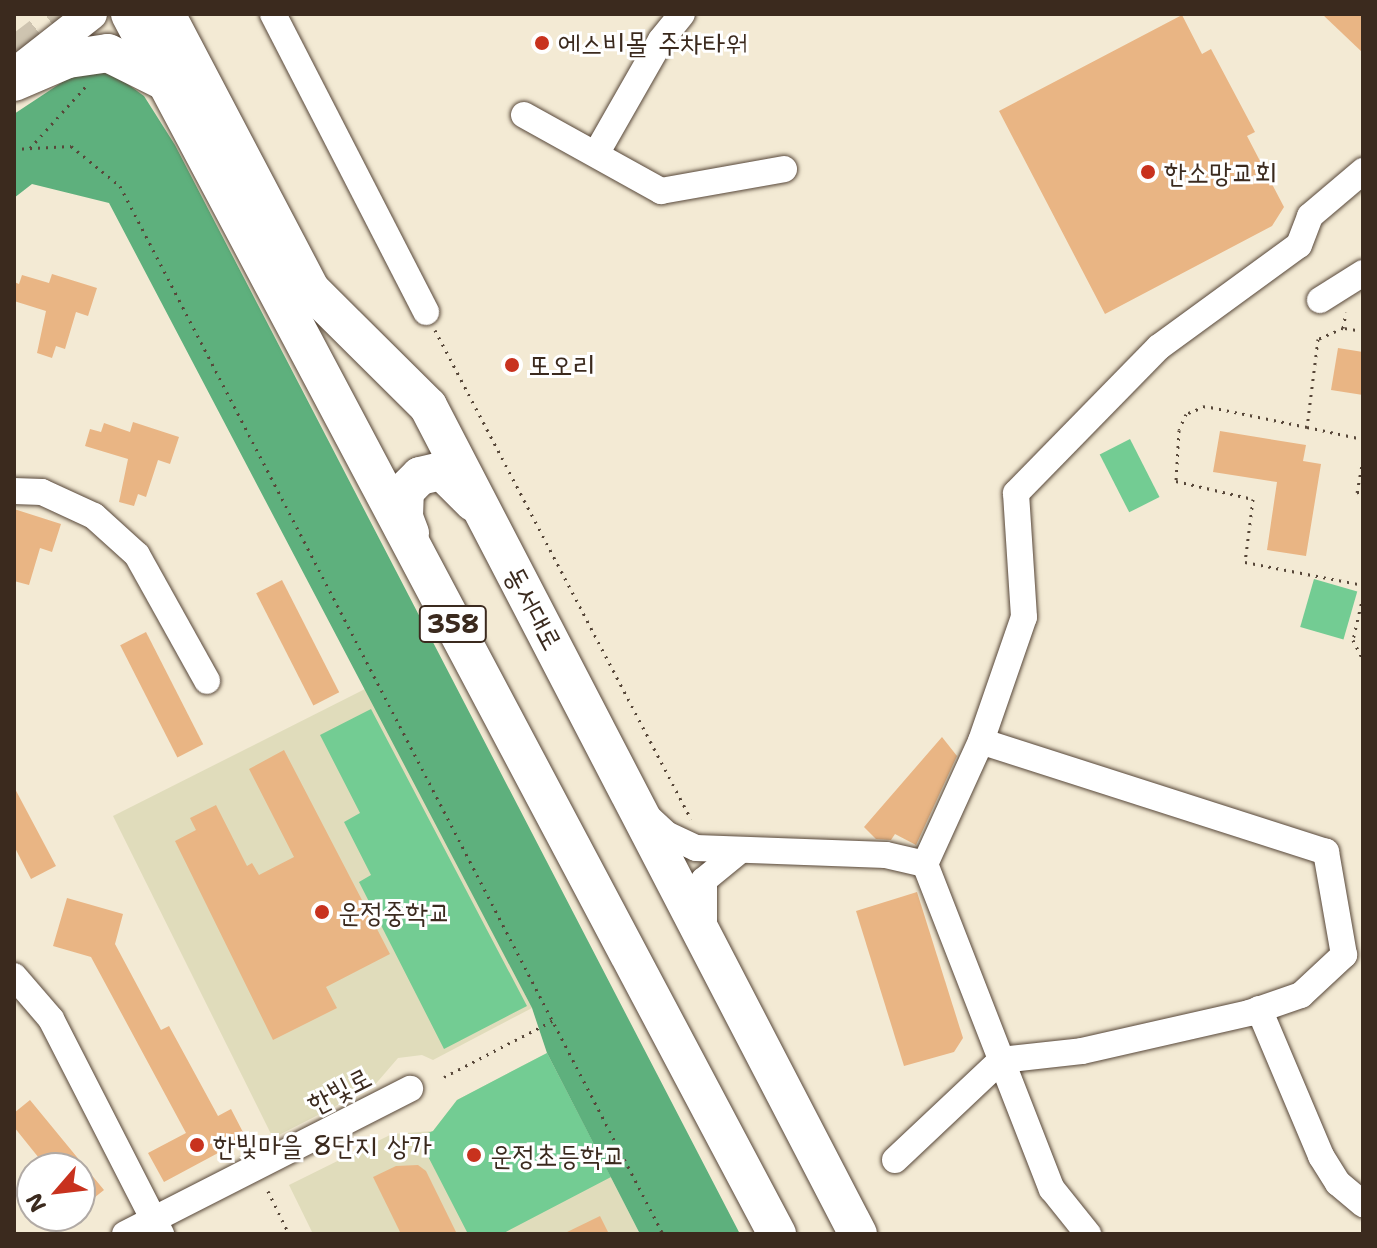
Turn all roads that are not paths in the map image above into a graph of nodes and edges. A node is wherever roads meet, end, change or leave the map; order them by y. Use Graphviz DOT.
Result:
graph roads {
  1 [pos="91,14"];
  2 [pos="130,14"];
  3 [pos="273,14"];
  4 [pos="682,14"];
  5 [pos="175,25"];
  6 [pos="14,74"];
  7 [pos="14,82"];
  8 [pos="167,82"];
  9 [pos="524,115"];
  10 [pos="596,154"];
  11 [pos="784,169"];
  12 [pos="1363,171"];
  13 [pos="1363,273"];
  14 [pos="1320,300"];
  15 [pos="426,312"];
  16 [pos="14,491"];
  17 [pos="495,533"];
  18 [pos="423,568"];
  19 [pos="207,681"];
  20 [pos="981,741"];
  21 [pos="635,801"];
  22 [pos="729,852"];
  23 [pos="925,864"];
  24 [pos="1354,953"];
  25 [pos="716,957"];
  26 [pos="14,976"];
  27 [pos="1259,1009"];
  28 [pos="1001,1060"];
  29 [pos="410,1089"];
  30 [pos="895,1160"];
  31 [pos="1363,1204"];
  32 [pos="158,1227"];
  33 [pos="125,1234"];
  34 [pos="776,1234"];
  35 [pos="860,1234"];
  36 [pos="1088,1234"];
  1 -- 6 [label="main road"];
  2 -- 8 [label="highway, 358"];
  3 -- 15 [label="street"];
  4 -- 10 [label="street"];
  5 -- 17 [label="highway, 동서대로 / 358"];
  7 -- 8 [label="highway"];
  8 -- 18 [label="highway, 358"];
  9 -- 10 [label="street"];
  10 -- 11 [label="street"];
  12 -- 20 [label="street"];
  13 -- 14 [label="street"];
  16 -- 19 [label="street"];
  17 -- 18 [label="highway"];
  17 -- 21 [label="highway, 동서대로 / 358"];
  18 -- 34 [label="highway, 358"];
  20 -- 23 [label="street"];
  20 -- 24 [label="street"];
  21 -- 22 [label="street"];
  21 -- 25 [label="highway, 동서대로 / 358"];
  22 -- 23 [label="street"];
  22 -- 25 [label="street"];
  23 -- 28 [label="street"];
  24 -- 27 [label="street"];
  25 -- 35 [label="highway, 동서대로 / 358"];
  26 -- 32 [label="street"];
  27 -- 28 [label="street"];
  27 -- 31 [label="street"];
  28 -- 30 [label="street"];
  28 -- 36 [label="street"];
  29 -- 32 [label="street, 한빛로"];
  32 -- 33 [label="street, 한빛로"];
}
